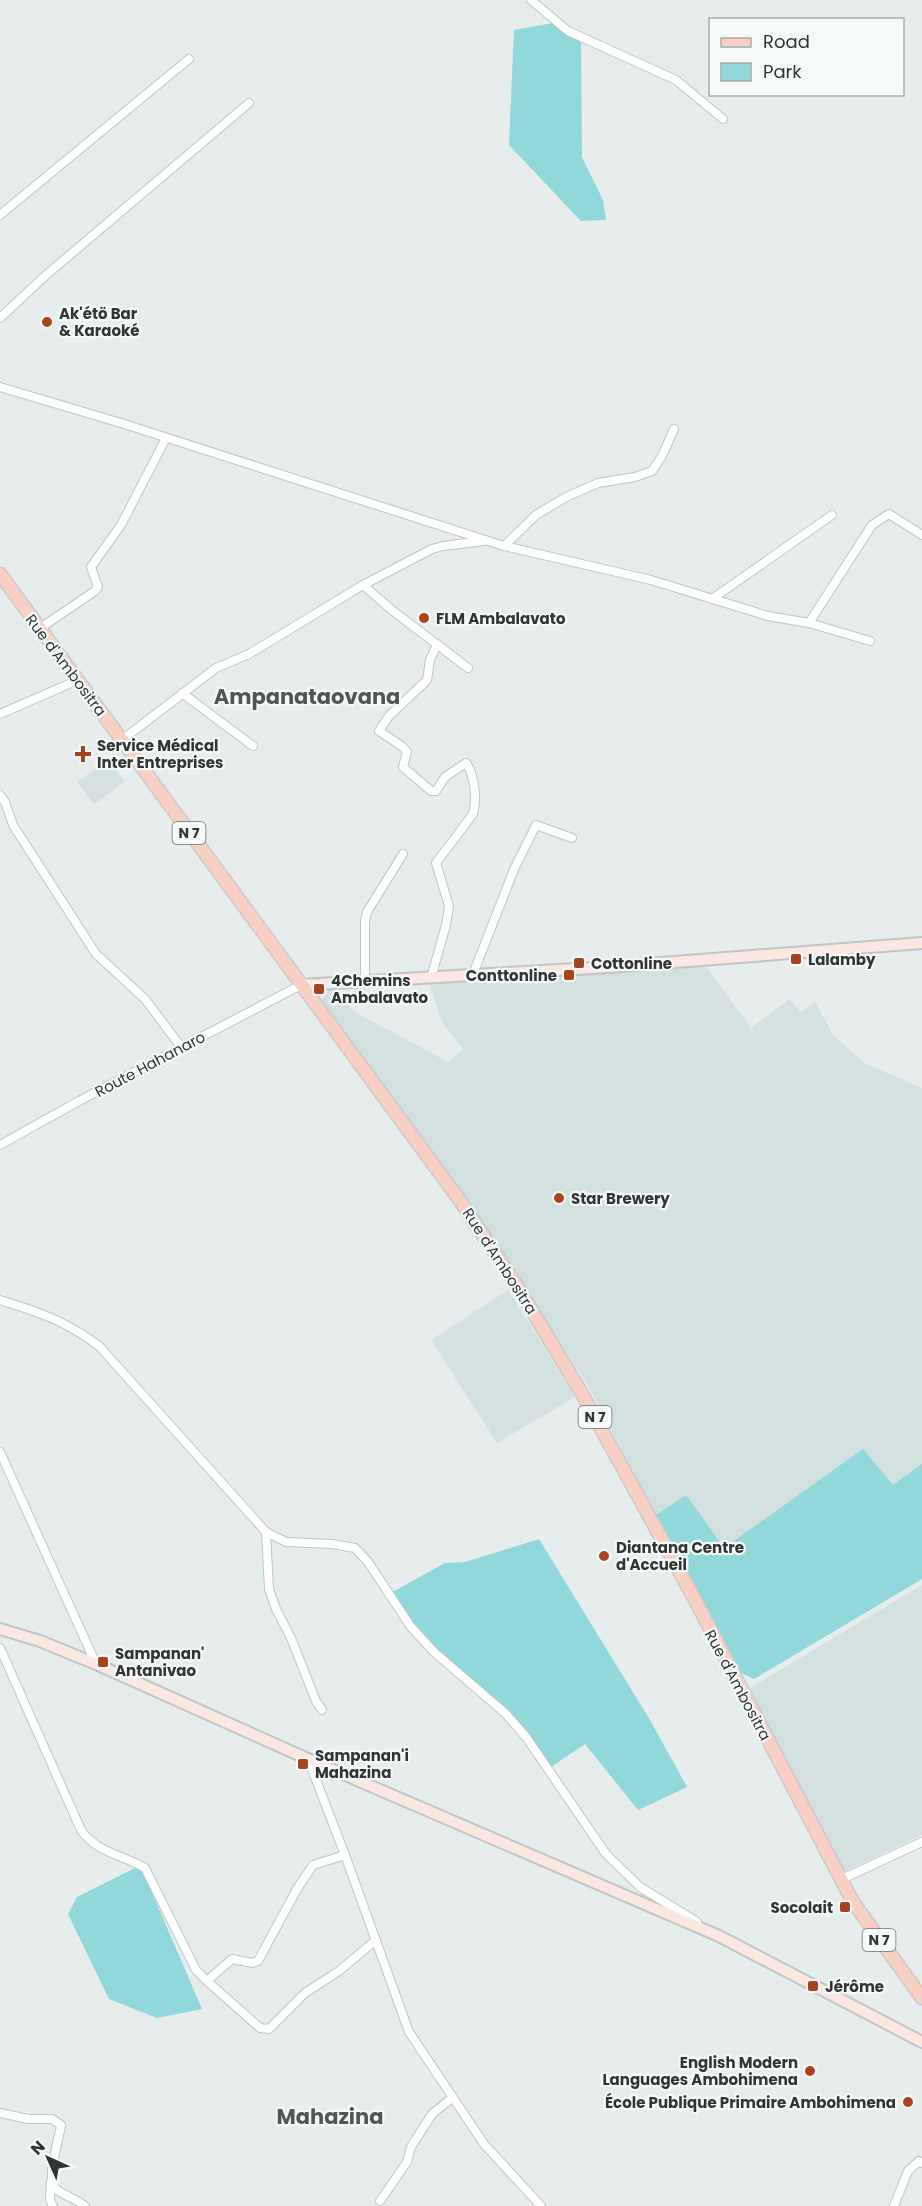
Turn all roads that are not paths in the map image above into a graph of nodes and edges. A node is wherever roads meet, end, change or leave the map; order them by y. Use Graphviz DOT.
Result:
graph roads {
  1 [pos="531,0"];
  2 [pos="189,59"];
  3 [pos="249,103"];
  4 [pos="723,119"];
  5 [pos="0,215"];
  6 [pos="0,318"];
  7 [pos="0,387"];
  8 [pos="674,429"];
  9 [pos="166,438"];
  10 [pos="832,515"];
  11 [pos="922,535"];
  12 [pos="490,541"];
  13 [pos="504,546"];
  14 [pos="0,574"];
  15 [pos="363,585"];
  16 [pos="712,599"];
  17 [pos="809,623"];
  18 [pos="39,629"];
  19 [pos="870,641"];
  20 [pos="437,644"];
  21 [pos="468,668"];
  22 [pos="78,680"];
  23 [pos="182,693"];
  24 [pos="0,714"];
  25 [pos="122,740"];
  26 [pos="253,746"];
  27 [pos="0,795"];
  28 [pos="572,838"];
  29 [pos="403,854"];
  30 [pos="922,943"];
  31 [pos="473,974"];
  32 [pos="431,978"];
  33 [pos="365,981"];
  34 [pos="301,985"];
  35 [pos="181,1047"];
  36 [pos="0,1145"];
  37 [pos="0,1300"];
  38 [pos="0,1452"];
  39 [pos="266,1532"];
  40 [pos="0,1629"];
  41 [pos="0,1648"];
  42 [pos="96,1664"];
  43 [pos="322,1710"];
  44 [pos="308,1759"];
  45 [pos="922,1842"];
  46 [pos="345,1855"];
  47 [pos="842,1879"];
  48 [pos="719,1936"];
  49 [pos="376,1940"];
  50 [pos="207,1982"];
  51 [pos="922,1998"];
  52 [pos="922,2042"];
  53 [pos="453,2097"];
  54 [pos="0,2114"];
  55 [pos="922,2163"];
  56 [pos="51,2179"];
  57 [pos="380,2201"];
  58 [pos="53,2206"];
  59 [pos="85,2206"];
  60 [pos="541,2206"];
  61 [pos="894,2206"];
  1 -- 4 [label="street"];
  2 -- 5 [label="street"];
  3 -- 6 [label="street"];
  7 -- 9 [label="street"];
  8 -- 13 [label="street"];
  9 -- 12 [label="street"];
  9 -- 18 [label="street"];
  10 -- 16 [label="street"];
  11 -- 17 [label="street"];
  12 -- 13 [label="street"];
  12 -- 15 [label="street"];
  13 -- 16 [label="street"];
  14 -- 18 [label="main road, Rue d'Ambositra / N 7"];
  15 -- 20 [label="street"];
  15 -- 23 [label="street"];
  16 -- 17 [label="street"];
  17 -- 19 [label="street"];
  18 -- 22 [label="main road, Rue d'Ambositra / N 7"];
  20 -- 21 [label="street"];
  20 -- 32 [label="street"];
  22 -- 24 [label="street"];
  22 -- 25 [label="main road, Rue d'Ambositra / N 7"];
  23 -- 25 [label="street"];
  23 -- 26 [label="street"];
  25 -- 34 [label="main road, Rue d'Ambositra / N 7"];
  27 -- 35 [label="street"];
  28 -- 31 [label="street"];
  29 -- 33 [label="street"];
  30 -- 31 [label="main road"];
  31 -- 32 [label="main road"];
  32 -- 33 [label="main road"];
  33 -- 34 [label="main road"];
  34 -- 35 [label="street, Route Hahanaro"];
  34 -- 47 [label="main road, Rue d'Ambositra / N 7"];
  35 -- 36 [label="street, Route Hahanaro"];
  37 -- 39 [label="street"];
  38 -- 42 [label="street"];
  39 -- 43 [label="street"];
  39 -- 48 [label="street"];
  40 -- 42 [label="main road"];
  41 -- 50 [label="street"];
  42 -- 44 [label="main road"];
  44 -- 46 [label="street"];
  44 -- 48 [label="main road"];
  45 -- 47 [label="street"];
  46 -- 49 [label="street"];
  46 -- 50 [label="street"];
  47 -- 51 [label="main road, Rue d'Ambositra / N 7"];
  48 -- 52 [label="main road"];
  49 -- 50 [label="street"];
  49 -- 53 [label="street"];
  53 -- 57 [label="street"];
  53 -- 60 [label="street"];
  54 -- 56 [label="street"];
  55 -- 61 [label="street"];
  56 -- 58 [label="street"];
  56 -- 59 [label="street"];
}
